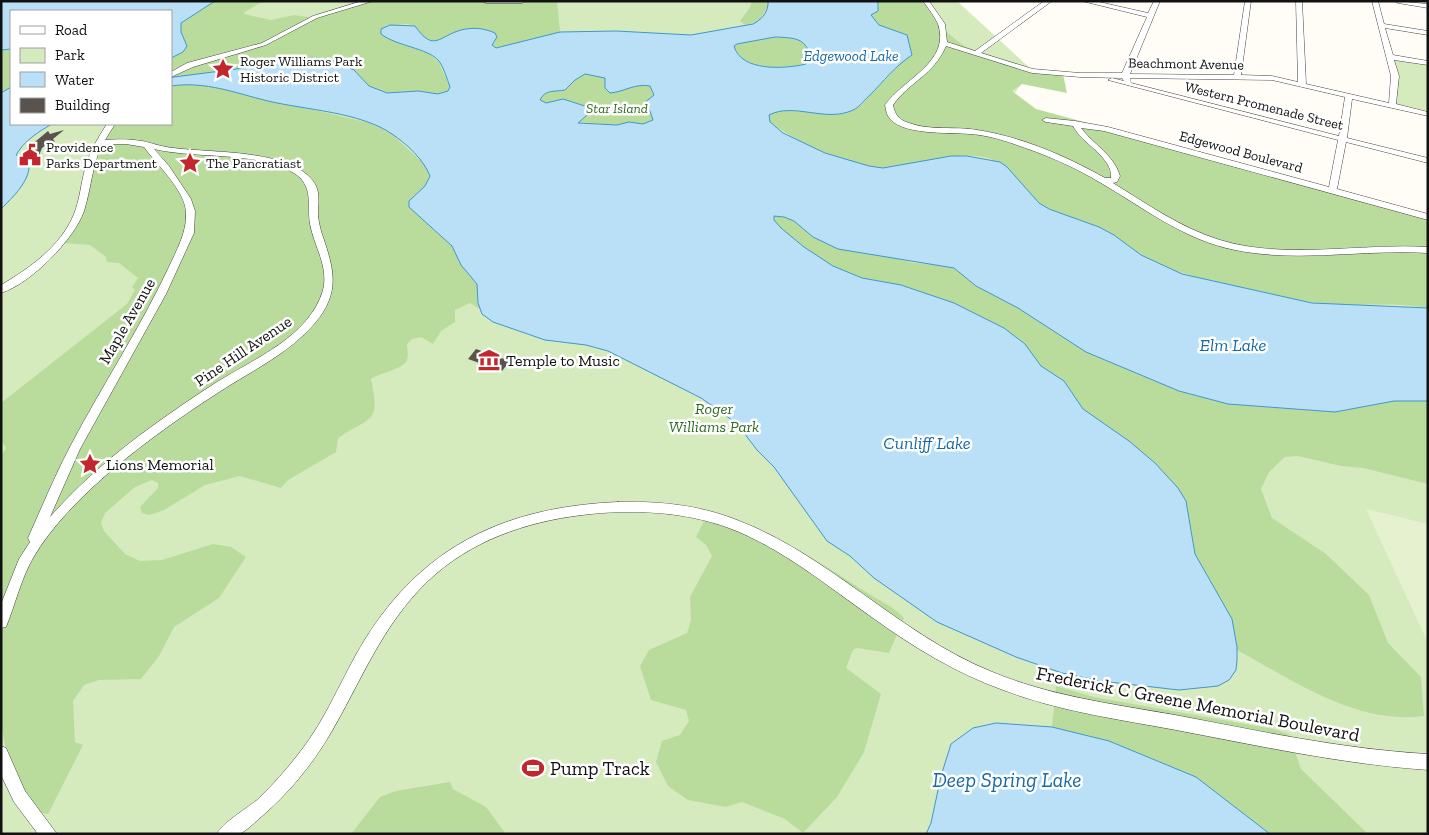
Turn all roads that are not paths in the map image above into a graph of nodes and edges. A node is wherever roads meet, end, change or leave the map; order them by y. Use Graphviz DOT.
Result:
graph roads {
  1 [pos="370,1"];
  2 [pos="486,1"];
  3 [pos="522,1"];
  4 [pos="926,1"];
  5 [pos="1049,1"];
  6 [pos="1085,1"];
  7 [pos="1157,1"];
  8 [pos="1248,1"];
  9 [pos="1299,1"];
  10 [pos="1375,1"];
  11 [pos="1398,1"];
  12 [pos="1428,6"];
  13 [pos="1151,16"];
  14 [pos="1382,25"];
  15 [pos="1428,33"];
  16 [pos="944,43"];
  17 [pos="976,53"];
  18 [pos="1390,57"];
  19 [pos="1428,63"];
  20 [pos="172,75"];
  21 [pos="1094,75"];
  22 [pos="1125,76"];
  23 [pos="1237,77"];
  24 [pos="1302,84"];
  25 [pos="1130,85"];
  26 [pos="1349,95"];
  27 [pos="1392,106"];
  28 [pos="1428,114"];
  29 [pos="1046,120"];
  30 [pos="1076,123"];
  31 [pos="110,125"];
  32 [pos="1342,139"];
  33 [pos="100,142"];
  34 [pos="147,145"];
  35 [pos="1428,160"];
  36 [pos="1104,181"];
  37 [pos="1332,191"];
  38 [pos="1428,217"];
  39 [pos="1428,250"];
  40 [pos="1,290"];
  41 [pos="25,559"];
  42 [pos="1,622"];
  43 [pos="1,753"];
  44 [pos="1428,762"];
  45 [pos="49,834"];
  46 [pos="225,834"];
  1 -- 20 [label="street"];
  2 -- 3 [label="street"];
  4 -- 16 [label="street"];
  5 -- 17 [label="street"];
  6 -- 13 [label="street"];
  7 -- 13 [label="street"];
  8 -- 23 [label="street"];
  9 -- 24 [label="street"];
  10 -- 14 [label="street"];
  11 -- 12 [label="street"];
  13 -- 22 [label="street"];
  14 -- 15 [label="street"];
  14 -- 18 [label="street"];
  16 -- 17 [label="street, Beachmont Avenue"];
  16 -- 36 [label="street"];
  17 -- 21 [label="street, Beachmont Avenue"];
  18 -- 19 [label="street"];
  18 -- 27 [label="street"];
  21 -- 22 [label="street, Beachmont Avenue"];
  21 -- 25 [label="street, Western Promenade Street"];
  22 -- 23 [label="street, Beachmont Avenue"];
  22 -- 25 [label="street"];
  23 -- 24 [label="street, Beachmont Avenue"];
  24 -- 26 [label="street, Beachmont Avenue"];
  25 -- 32 [label="street, Western Promenade Street"];
  26 -- 27 [label="street, Beachmont Avenue"];
  26 -- 32 [label="street"];
  27 -- 28 [label="street, Beachmont Avenue"];
  29 -- 30 [label="street, Edgewood Boulevard"];
  30 -- 36 [label="street"];
  30 -- 37 [label="street, Edgewood Boulevard"];
  31 -- 33 [label="street"];
  32 -- 35 [label="street, Western Promenade Street"];
  32 -- 37 [label="street"];
  33 -- 34 [label="street"];
  33 -- 40 [label="street"];
  34 -- 41 [label="street, Maple Avenue"];
  34 -- 41 [label="street, Pine Hill Avenue"];
  36 -- 39 [label="street"];
  37 -- 38 [label="street, Edgewood Boulevard"];
  41 -- 42 [label="street"];
  43 -- 45 [label="street"];
  44 -- 46 [label="street, Frederick C Greene Memorial Boulevard"];
}
